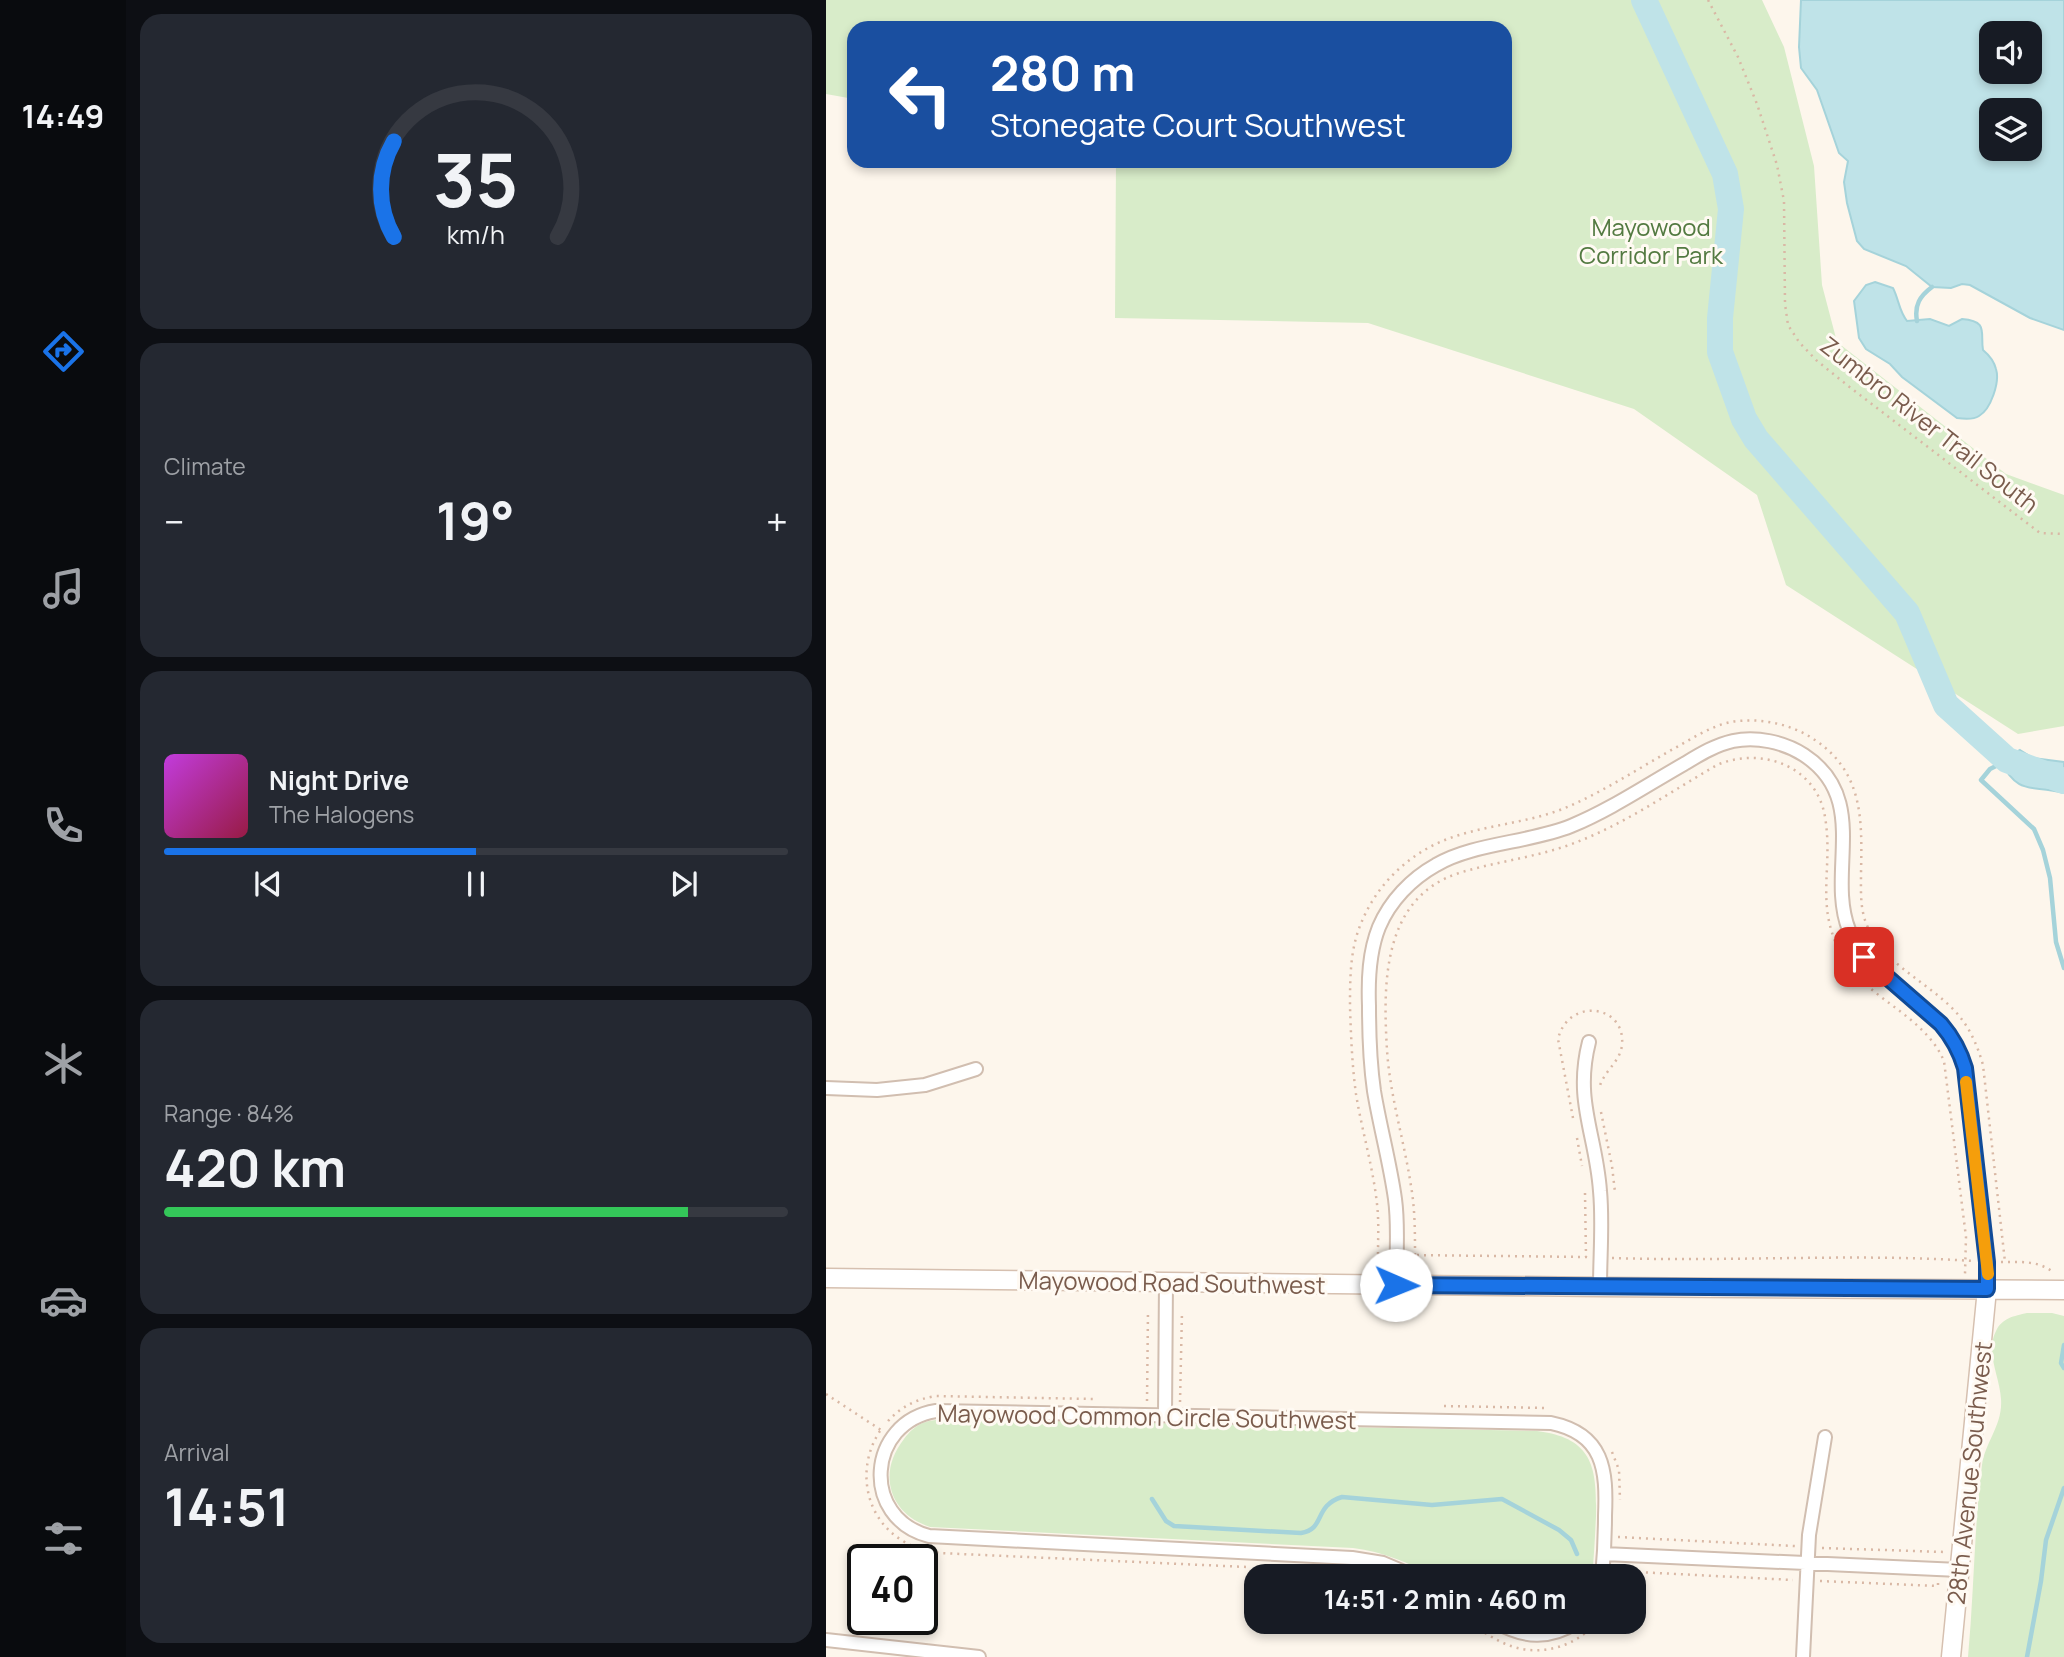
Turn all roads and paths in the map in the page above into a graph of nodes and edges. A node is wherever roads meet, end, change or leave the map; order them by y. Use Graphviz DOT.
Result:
graph roads {
  1 [pos="1707,0"];
  2 [pos="2064,534"];
  3 [pos="1589,1042"];
  4 [pos="976,1069"];
  5 [pos="826,1088"];
  6 [pos="1378,1254"];
  7 [pos="1586,1257"];
  8 [pos="1615,1258"];
  9 [pos="826,1278"];
  10 [pos="1166,1281"];
  11 [pos="1396,1285"];
  12 [pos="2062,1285"];
  13 [pos="1600,1287"];
  14 [pos="1987,1289"];
  15 [pos="1148,1311"];
  16 [pos="1182,1312"];
  17 [pos="826,1394"];
  18 [pos="1147,1401"];
  19 [pos="1180,1402"];
  20 [pos="1165,1415"];
  21 [pos="881,1430"];
  22 [pos="1825,1437"];
  23 [pos="1618,1537"];
  24 [pos="1808,1547"];
  25 [pos="1942,1553"];
  26 [pos="1604,1554"];
  27 [pos="1385,1564"];
  28 [pos="1603,1564"];
  29 [pos="1807,1564"];
  30 [pos="1959,1570"];
  31 [pos="1646,1572"];
  32 [pos="1806,1580"];
  33 [pos="1938,1586"];
  34 [pos="1528,1634"];
  35 [pos="1554,1634"];
  36 [pos="826,1640"];
  37 [pos="979,1657"];
  38 [pos="1803,1657"];
  39 [pos="1951,1657"];
  1 -- 2 [label="path, Zumbro River Trail South"];
  3 -- 13 [label="street"];
  4 -- 5 [label="street"];
  6 -- 12 [label="path"];
  7 -- 8 [label="path"];
  9 -- 10 [label="street, Mayowood Road Southwest"];
  10 -- 11 [label="street, Mayowood Road Southwest"];
  10 -- 20 [label="street"];
  11 -- 13 [label="street, Mayowood Road Southwest"];
  11 -- 14 [label="street"];
  12 -- 14 [label="street, Mayowood Road Southwest"];
  13 -- 14 [label="street, Mayowood Road Southwest"];
  14 -- 30 [label="street, 28th Avenue Southwest"];
  15 -- 18 [label="path"];
  16 -- 19 [label="path"];
  17 -- 21 [label="path"];
  20 -- 26 [label="street, Mayowood Common Circle Southwest"];
  20 -- 27 [label="street, Mayowood Common Circle Southwest"];
  22 -- 24 [label="street"];
  23 -- 24 [label="path"];
  24 -- 25 [label="path"];
  24 -- 29 [label="street"];
  26 -- 28 [label="street, Mayowood Common Circle Southwest"];
  26 -- 29 [label="street"];
  29 -- 30 [label="street"];
  29 -- 32 [label="street"];
  30 -- 39 [label="street, 28th Avenue Southwest"];
  31 -- 32 [label="path"];
  32 -- 33 [label="path"];
  32 -- 38 [label="street"];
  34 -- 35 [label="street"];
  36 -- 37 [label="street"];
}
